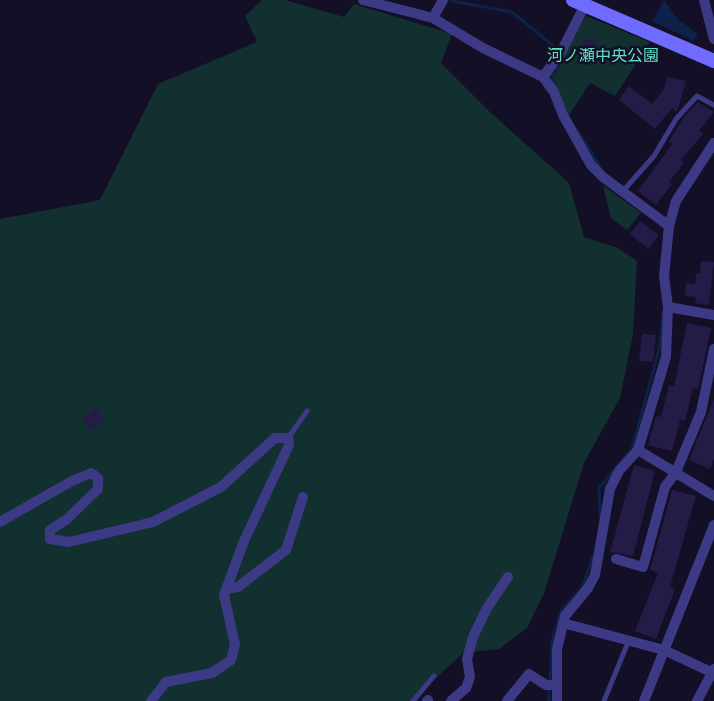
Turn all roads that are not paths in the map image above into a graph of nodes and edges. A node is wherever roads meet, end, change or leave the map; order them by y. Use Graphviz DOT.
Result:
graph roads {
  1 [pos="363,0"];
  2 [pos="442,0"];
  3 [pos="704,0"];
  4 [pos="579,3"];
  5 [pos="433,18"];
  6 [pos="714,39"];
  7 [pos="714,61"];
  8 [pos="543,77"];
  9 [pos="714,105"];
  10 [pos="714,143"];
  11 [pos="622,191"];
  12 [pos="669,226"];
  13 [pos="668,307"];
  14 [pos="714,315"];
  15 [pos="714,350"];
  16 [pos="307,411"];
  17 [pos="288,438"];
  18 [pos="638,450"];
  19 [pos="676,472"];
  20 [pos="714,496"];
  21 [pos="303,497"];
  22 [pos="0,522"];
  23 [pos="714,525"];
  24 [pos="616,559"];
  25 [pos="508,577"];
  26 [pos="226,589"];
  27 [pos="563,623"];
  28 [pos="629,640"];
  29 [pos="664,650"];
  30 [pos="712,670"];
  31 [pos="434,676"];
  32 [pos="551,685"];
  33 [pos="151,701"];
  34 [pos="413,701"];
  35 [pos="451,701"];
  36 [pos="507,701"];
  37 [pos="556,701"];
  38 [pos="604,701"];
  39 [pos="644,701"];
  40 [pos="698,701"];
  1 -- 5 [label="street"];
  2 -- 5 [label="street"];
  3 -- 6 [label="street"];
  4 -- 7 [label="street"];
  4 -- 8 [label="street"];
  5 -- 8 [label="street"];
  8 -- 11 [label="street"];
  9 -- 11 [label="lane"];
  10 -- 12 [label="street"];
  11 -- 12 [label="street"];
  12 -- 13 [label="street"];
  13 -- 14 [label="street"];
  13 -- 18 [label="street"];
  15 -- 19 [label="street"];
  16 -- 17 [label="lane"];
  17 -- 22 [label="street"];
  17 -- 26 [label="street"];
  18 -- 19 [label="street"];
  18 -- 27 [label="street"];
  19 -- 20 [label="street"];
  19 -- 24 [label="street"];
  21 -- 26 [label="street"];
  23 -- 29 [label="street"];
  25 -- 35 [label="street"];
  26 -- 33 [label="street"];
  27 -- 28 [label="street"];
  27 -- 32 [label="street"];
  28 -- 29 [label="street"];
  28 -- 38 [label="lane"];
  29 -- 30 [label="street"];
  29 -- 39 [label="street"];
  30 -- 40 [label="street"];
  31 -- 34 [label="lane"];
  32 -- 36 [label="street"];
  32 -- 37 [label="street"];
}
